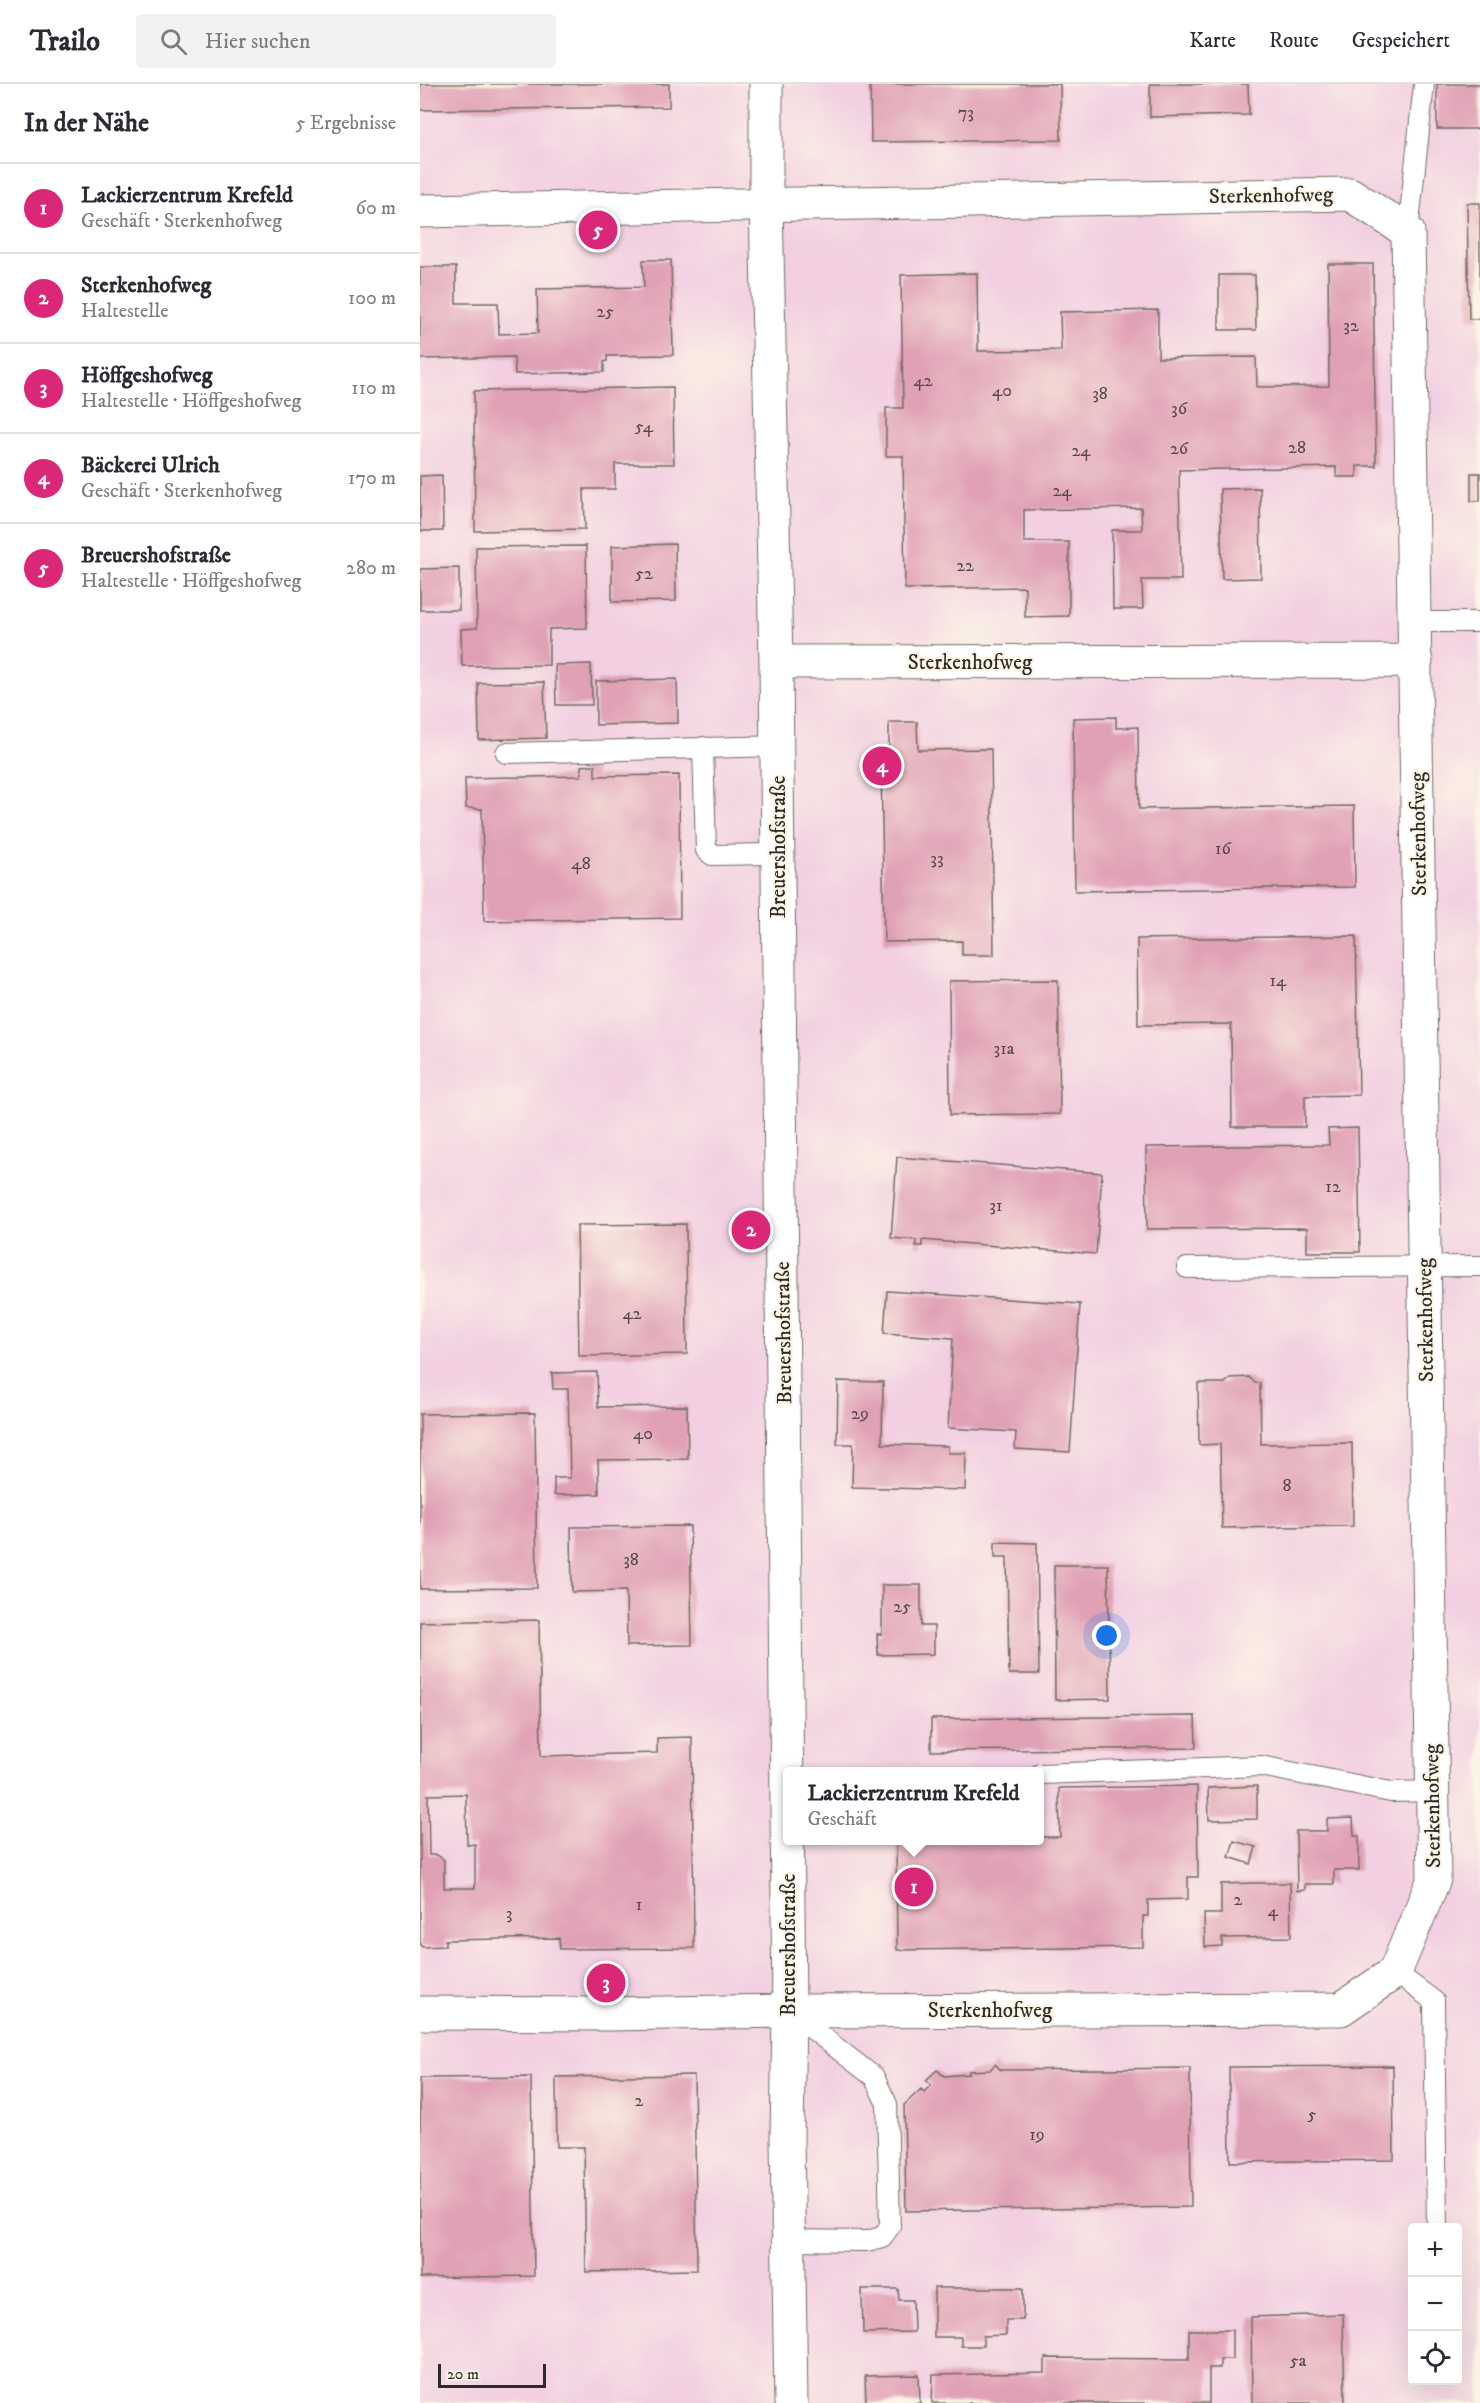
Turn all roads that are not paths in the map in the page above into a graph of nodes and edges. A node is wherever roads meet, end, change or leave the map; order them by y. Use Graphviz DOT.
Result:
graph roads {
  1 [pos="766,84"];
  2 [pos="1424,84"];
  3 [pos="766,203"];
  4 [pos="420,211"];
  5 [pos="1408,232"];
  6 [pos="1415,622"];
  7 [pos="1480,622"];
  8 [pos="1416,661"];
  9 [pos="776,662"];
  10 [pos="777,746"];
  11 [pos="703,747"];
  12 [pos="506,753"];
  13 [pos="778,854"];
  14 [pos="1480,1266"];
  15 [pos="1425,1267"];
  16 [pos="1187,1268"];
  17 [pos="788,1767"];
  18 [pos="1044,1774"];
  19 [pos="1432,1791"];
  20 [pos="788,1845"];
  21 [pos="1395,1972"];
  22 [pos="789,2011"];
  23 [pos="420,2013"];
  24 [pos="1437,2223"];
  25 [pos="788,2240"];
  26 [pos="790,2403"];
  1 -- 3 [label="street, Breuershofstraße"];
  2 -- 5 [label="lane"];
  3 -- 4 [label="street, Sterkenhofweg"];
  3 -- 5 [label="street, Sterkenhofweg"];
  3 -- 9 [label="street, Breuershofstraße"];
  5 -- 6 [label="street, Sterkenhofweg"];
  6 -- 7 [label="lane"];
  6 -- 8 [label="street, Sterkenhofweg"];
  8 -- 9 [label="street, Sterkenhofweg"];
  8 -- 15 [label="street, Sterkenhofweg"];
  9 -- 10 [label="street, Breuershofstraße"];
  10 -- 11 [label="lane"];
  10 -- 13 [label="street, Breuershofstraße"];
  11 -- 12 [label="lane"];
  11 -- 13 [label="lane"];
  13 -- 17 [label="street, Breuershofstraße"];
  14 -- 15 [label="lane"];
  15 -- 16 [label="lane"];
  15 -- 19 [label="street, Sterkenhofweg"];
  18 -- 19 [label="lane"];
  19 -- 21 [label="street, Sterkenhofweg"];
  20 -- 22 [label="street, Breuershofstraße"];
  21 -- 22 [label="street, Sterkenhofweg"];
  21 -- 24 [label="lane"];
  22 -- 23 [label="street, Sterkenhofweg"];
  22 -- 25 [label="street, Breuershofstraße"];
  22 -- 25 [label="lane"];
  25 -- 26 [label="street, Breuershofstraße"];
}
